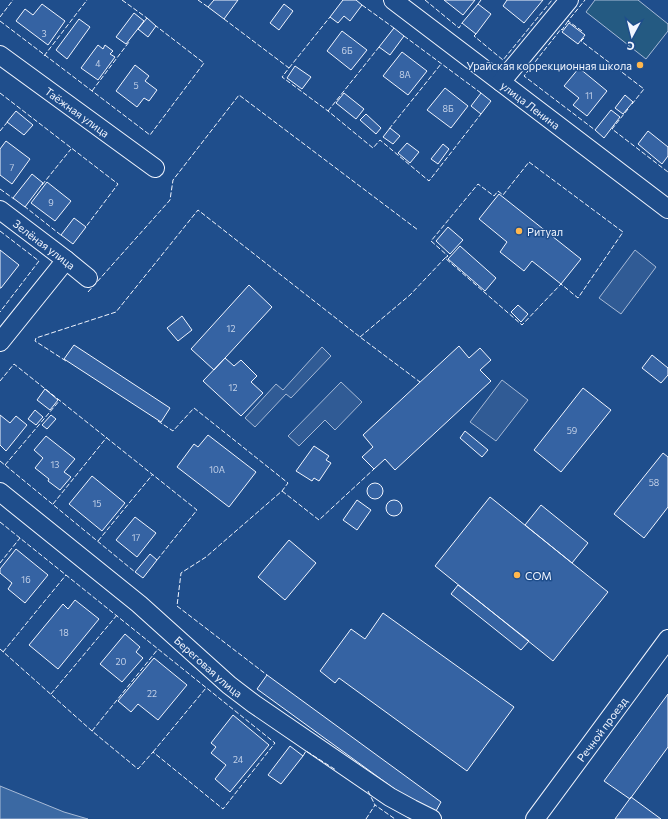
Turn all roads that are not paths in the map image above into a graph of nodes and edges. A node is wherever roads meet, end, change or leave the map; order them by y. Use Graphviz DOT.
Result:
graph roads {
  1 [pos="393,0"];
  2 [pos="569,0"];
  3 [pos="0,55"];
  4 [pos="501,82"];
  5 [pos="155,168"];
  6 [pos="668,209"];
  7 [pos="0,210"];
  8 [pos="66,260"];
  9 [pos="88,278"];
  10 [pos="0,342"];
  11 [pos="0,492"];
  12 [pos="668,639"];
  13 [pos="432,819"];
  14 [pos="535,819"];
  1 -- 4 [label="street, улица Ленина"];
  2 -- 4 [label="street"];
  3 -- 5 [label="street, Таёжная улица"];
  4 -- 6 [label="street, улица Ленина"];
  7 -- 8 [label="street, Зелёная улица"];
  8 -- 9 [label="street, Зелёная улица"];
  8 -- 10 [label="street"];
  11 -- 13 [label="street, Береговая улица"];
  12 -- 14 [label="street, Речной проезд"];
}
